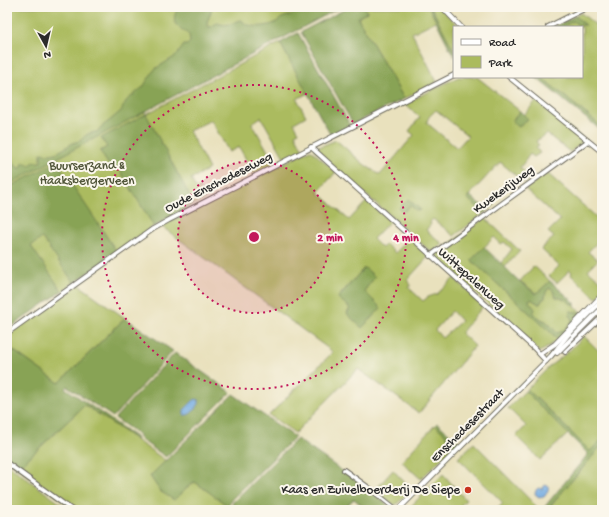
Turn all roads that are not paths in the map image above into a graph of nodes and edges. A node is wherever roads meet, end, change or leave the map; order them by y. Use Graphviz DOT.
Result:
graph roads {
  1 [pos="442,7"];
  2 [pos="588,7"];
  3 [pos="461,26"];
  4 [pos="550,26"];
  5 [pos="453,76"];
  6 [pos="510,78"];
  7 [pos="588,141"];
  8 [pos="311,147"];
  9 [pos="602,152"];
  10 [pos="430,256"];
  11 [pos="602,295"];
  12 [pos="602,301"];
  13 [pos="602,308"];
  14 [pos="602,317"];
  15 [pos="7,333"];
  16 [pos="565,352"];
  17 [pos="540,354"];
  18 [pos="551,356"];
  19 [pos="546,361"];
  20 [pos="7,463"];
  21 [pos="344,470"];
  22 [pos="72,510"];
  23 [pos="397,510"];
  1 -- 3 [label="street"];
  2 -- 4 [label="street"];
  5 -- 8 [label="street, Oude Enschedeseweg"];
  6 -- 7 [label="street"];
  7 -- 9 [label="street"];
  7 -- 10 [label="street, Kwekerijweg"];
  8 -- 10 [label="street, Wittepalenweg"];
  8 -- 15 [label="street, Oude Enschedeseweg"];
  10 -- 17 [label="street, Wittepalenweg"];
  11 -- 17 [label="street"];
  12 -- 18 [label="street, Enschedesestraat"];
  13 -- 18 [label="street, Enschedesestraat"];
  14 -- 16 [label="street"];
  17 -- 19 [label="street, Wittepalenweg"];
  18 -- 19 [label="street, Enschedesestraat"];
  19 -- 23 [label="street, Enschedesestraat"];
  20 -- 22 [label="street"];
  21 -- 23 [label="street"];
}
